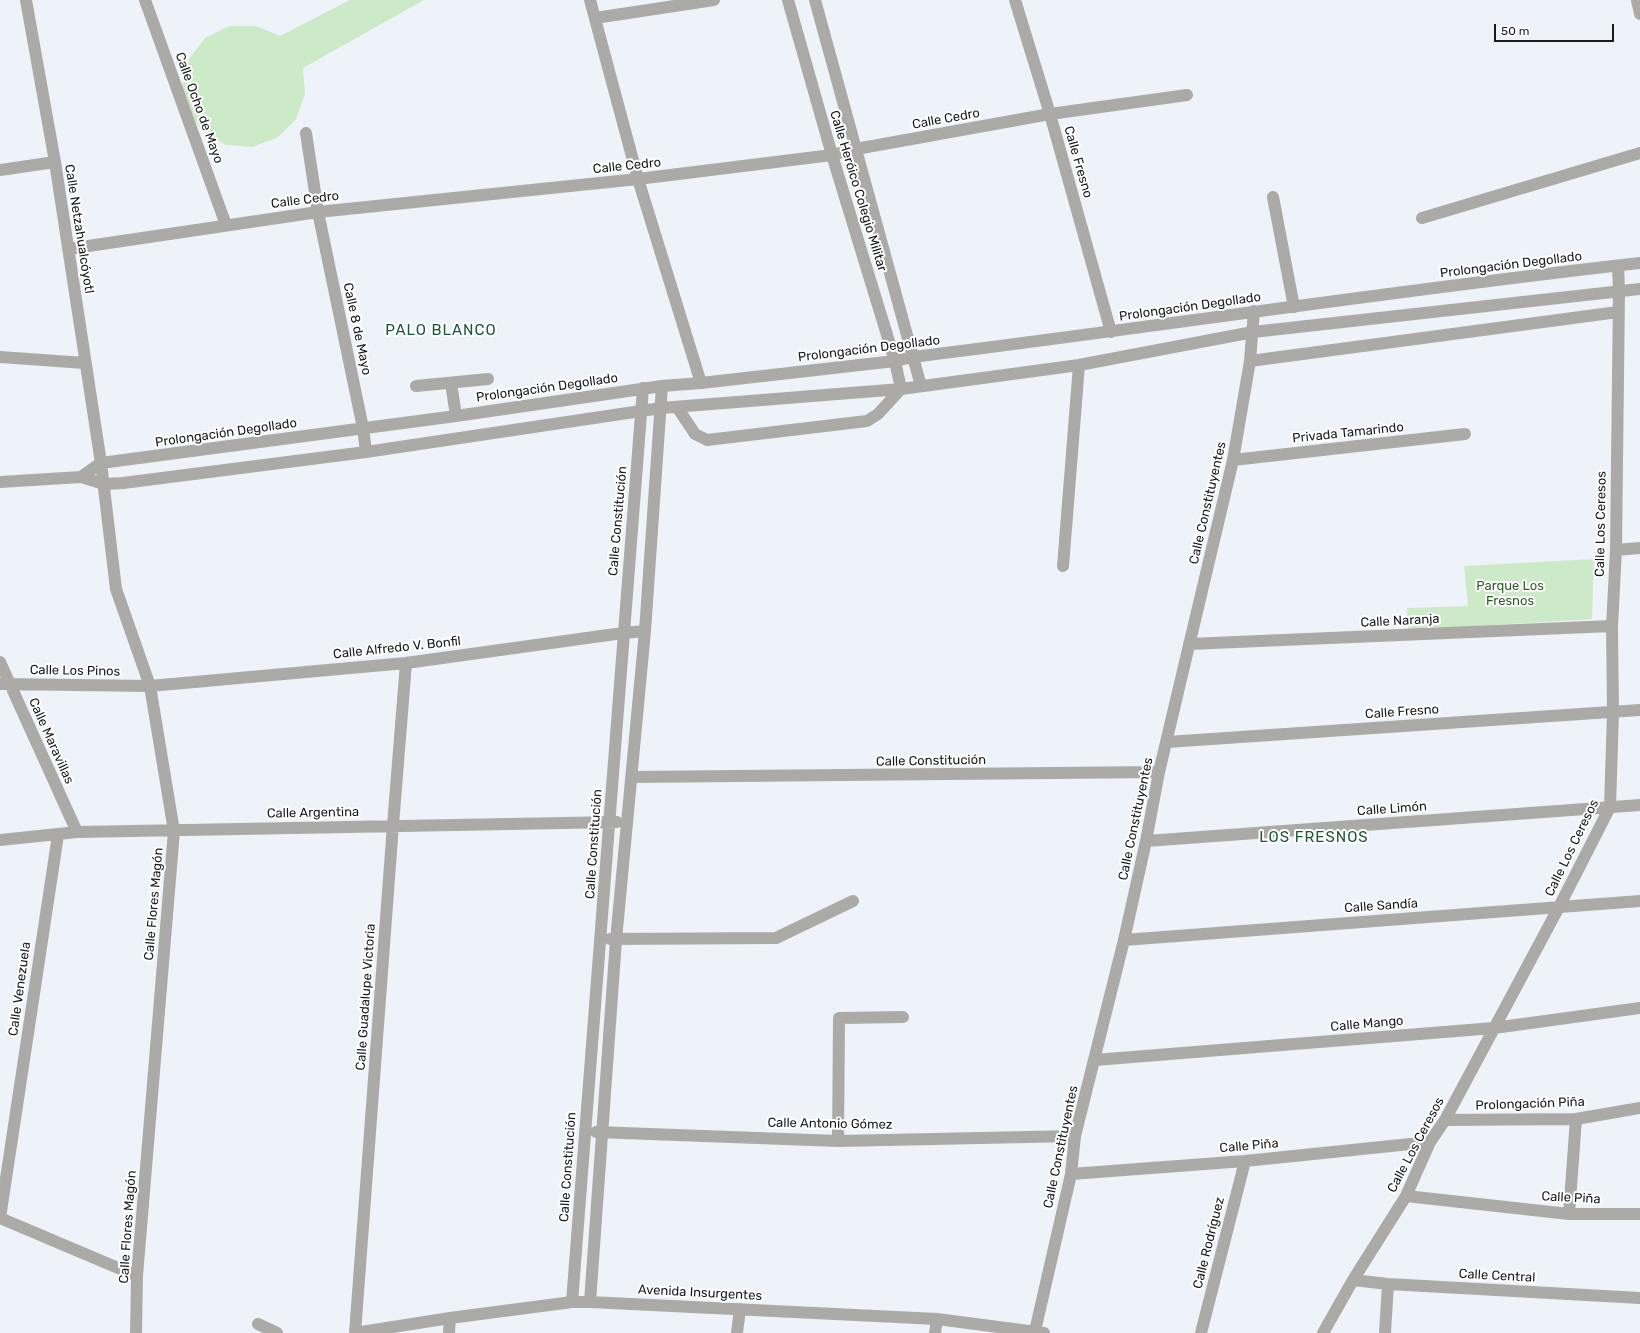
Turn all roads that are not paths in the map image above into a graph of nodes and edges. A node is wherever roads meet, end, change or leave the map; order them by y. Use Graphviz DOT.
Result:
graph roads {
  1 [pos="26,0"];
  2 [pos="145,0"];
  3 [pos="590,0"];
  4 [pos="714,0"];
  5 [pos="788,0"];
  6 [pos="815,0"];
  7 [pos="1015,0"];
  8 [pos="1637,0"];
  9 [pos="1640,14"];
  10 [pos="595,18"];
  11 [pos="1187,95"];
  12 [pos="1050,114"];
  13 [pos="306,133"];
  14 [pos="856,150"];
  15 [pos="1640,153"];
  16 [pos="832,155"];
  17 [pos="55,162"];
  18 [pos="0,170"];
  19 [pos="638,179"];
  20 [pos="1273,197"];
  21 [pos="318,212"];
  22 [pos="1422,218"];
  23 [pos="226,225"];
  24 [pos="68,249"];
  25 [pos="1640,263"];
  26 [pos="1618,266"];
  27 [pos="1640,289"];
  28 [pos="1618,291"];
  29 [pos="1294,307"];
  30 [pos="1254,311"];
  31 [pos="1618,312"];
  32 [pos="1111,332"];
  33 [pos="1253,332"];
  34 [pos="0,357"];
  35 [pos="913,357"];
  36 [pos="1250,360"];
  37 [pos="894,361"];
  38 [pos="85,363"];
  39 [pos="1079,365"];
  40 [pos="488,379"];
  41 [pos="451,383"];
  42 [pos="701,383"];
  43 [pos="416,386"];
  44 [pos="662,386"];
  45 [pos="921,386"];
  46 [pos="643,388"];
  47 [pos="901,389"];
  48 [pos="677,407"];
  49 [pos="661,408"];
  50 [pos="641,411"];
  51 [pos="456,416"];
  52 [pos="363,428"];
  53 [pos="1465,434"];
  54 [pos="366,452"];
  55 [pos="1233,460"];
  56 [pos="101,463"];
  57 [pos="81,477"];
  58 [pos="0,482"];
  59 [pos="104,484"];
  60 [pos="1640,548"];
  61 [pos="1616,550"];
  62 [pos="1063,566"];
  63 [pos="1612,626"];
  64 [pos="645,631"];
  65 [pos="623,633"];
  66 [pos="1189,644"];
  67 [pos="0,662"];
  68 [pos="406,663"];
  69 [pos="5,684"];
  70 [pos="150,686"];
  71 [pos="1640,710"];
  72 [pos="1613,712"];
  73 [pos="1167,742"];
  74 [pos="1159,772"];
  75 [pos="632,777"];
  76 [pos="1640,805"];
  77 [pos="1610,807"];
  78 [pos="610,822"];
  79 [pos="627,822"];
  80 [pos="393,825"];
  81 [pos="174,831"];
  82 [pos="77,832"];
  83 [pos="58,835"];
  84 [pos="0,840"];
  85 [pos="1146,841"];
  86 [pos="853,901"];
  87 [pos="1640,901"];
  88 [pos="1559,907"];
  89 [pos="600,938"];
  90 [pos="616,940"];
  91 [pos="1124,940"];
  92 [pos="1640,1008"];
  93 [pos="903,1017"];
  94 [pos="1494,1028"];
  95 [pos="1095,1060"];
  96 [pos="1640,1108"];
  97 [pos="1576,1119"];
  98 [pos="1445,1120"];
  99 [pos="585,1132"];
  100 [pos="603,1132"];
  101 [pos="1075,1136"];
  102 [pos="838,1140"];
  103 [pos="1430,1142"];
  104 [pos="1245,1161"];
  105 [pos="1071,1174"];
  106 [pos="1406,1196"];
  107 [pos="1569,1214"];
  108 [pos="1640,1214"];
  109 [pos="0,1218"];
  110 [pos="137,1276"];
  111 [pos="1353,1280"];
  112 [pos="1388,1284"];
  113 [pos="1640,1298"];
  114 [pos="572,1302"];
  115 [pos="590,1302"];
  116 [pos="740,1309"];
  117 [pos="450,1318"];
  118 [pos="937,1319"];
  119 [pos="258,1324"];
  120 [pos="1040,1332"];
  121 [pos="136,1333"];
  122 [pos="277,1333"];
  123 [pos="355,1333"];
  124 [pos="449,1333"];
  125 [pos="737,1333"];
  126 [pos="935,1333"];
  127 [pos="1201,1333"];
  128 [pos="1323,1333"];
  129 [pos="1385,1333"];
  1 -- 17 [label="street, Calle Netzahualcóyotl"];
  2 -- 23 [label="street, Calle Ocho de Mayo"];
  3 -- 10 [label="street"];
  4 -- 10 [label="street"];
  5 -- 16 [label="street, Calle Heróico Colegio Militar"];
  6 -- 14 [label="street, Calle Heróico Colegio Militar"];
  7 -- 12 [label="street, Calle Fresno"];
  8 -- 9 [label="street"];
  10 -- 19 [label="street"];
  11 -- 12 [label="street, Calle Cedro"];
  12 -- 14 [label="street, Calle Cedro"];
  12 -- 32 [label="street, Calle Fresno"];
  13 -- 21 [label="street, Calle 8 de Mayo"];
  14 -- 16 [label="street, Calle Cedro"];
  14 -- 35 [label="street, Calle Heróico Colegio Militar"];
  15 -- 22 [label="street"];
  16 -- 19 [label="street, Calle Cedro"];
  16 -- 37 [label="street, Calle Heróico Colegio Militar"];
  17 -- 18 [label="street"];
  17 -- 24 [label="street, Calle Netzahualcóyotl"];
  19 -- 21 [label="street, Calle Cedro"];
  19 -- 42 [label="street"];
  20 -- 29 [label="street"];
  21 -- 23 [label="street, Calle Cedro"];
  21 -- 52 [label="street, Calle 8 de Mayo"];
  23 -- 24 [label="street, Calle Cedro"];
  24 -- 38 [label="street, Calle Netzahualcóyotl"];
  25 -- 26 [label="street, Prolongación Degollado"];
  26 -- 28 [label="street, Calle Los Ceresos"];
  26 -- 29 [label="street, Prolongación Degollado"];
  27 -- 28 [label="street"];
  28 -- 31 [label="street, Calle Los Ceresos"];
  28 -- 33 [label="street"];
  29 -- 30 [label="street, Prolongación Degollado"];
  30 -- 32 [label="street, Prolongación Degollado"];
  30 -- 33 [label="street, Calle Constituyentes"];
  31 -- 36 [label="street"];
  31 -- 61 [label="street, Calle Los Ceresos"];
  32 -- 35 [label="street, Prolongación Degollado"];
  33 -- 36 [label="street, Calle Constituyentes"];
  33 -- 39 [label="street"];
  34 -- 38 [label="street"];
  35 -- 37 [label="street, Prolongación Degollado"];
  35 -- 45 [label="street, Calle Heróico Colegio Militar"];
  36 -- 55 [label="street, Calle Constituyentes"];
  37 -- 42 [label="street, Prolongación Degollado"];
  37 -- 47 [label="street, Calle Heróico Colegio Militar"];
  38 -- 56 [label="street, Calle Netzahualcóyotl"];
  39 -- 45 [label="street"];
  39 -- 62 [label="street"];
  40 -- 41 [label="street"];
  41 -- 43 [label="street"];
  41 -- 51 [label="street"];
  42 -- 44 [label="street, Prolongación Degollado"];
  44 -- 46 [label="street, Prolongación Degollado"];
  44 -- 49 [label="street"];
  45 -- 47 [label="street"];
  46 -- 50 [label="street, Calle Constitución"];
  46 -- 51 [label="street, Prolongación Degollado"];
  47 -- 48 [label="street"];
  47 -- 48 [label="street"];
  48 -- 49 [label="street"];
  49 -- 50 [label="street"];
  49 -- 64 [label="street"];
  50 -- 54 [label="street"];
  50 -- 65 [label="street, Calle Constitución"];
  51 -- 52 [label="street, Prolongación Degollado"];
  52 -- 54 [label="street, Calle 8 de Mayo"];
  52 -- 56 [label="street, Prolongación Degollado"];
  53 -- 55 [label="street, Privada Tamarindo"];
  54 -- 59 [label="street"];
  55 -- 66 [label="street, Calle Constituyentes"];
  56 -- 57 [label="street"];
  56 -- 59 [label="street, Calle Netzahualcóyotl"];
  57 -- 58 [label="street"];
  57 -- 59 [label="street"];
  59 -- 70 [label="street, Calle Flores Magón"];
  60 -- 61 [label="street"];
  61 -- 63 [label="street, Calle Los Ceresos"];
  63 -- 66 [label="street, Calle Naranja"];
  63 -- 72 [label="street, Calle Los Ceresos"];
  64 -- 65 [label="street, Calle Alfredo V. Bonfil"];
  64 -- 75 [label="street"];
  65 -- 68 [label="street, Calle Alfredo V. Bonfil"];
  65 -- 78 [label="street, Calle Constitución"];
  66 -- 73 [label="street, Calle Constituyentes"];
  67 -- 69 [label="street, Calle Maravillas"];
  68 -- 70 [label="street, Calle Alfredo V. Bonfil"];
  68 -- 80 [label="street, Calle Guadalupe Victoria"];
  69 -- 70 [label="street, Calle Los Pinos"];
  69 -- 82 [label="street, Calle Maravillas"];
  70 -- 81 [label="street, Calle Flores Magón"];
  71 -- 72 [label="street, Calle Fresno"];
  72 -- 73 [label="street, Calle Fresno"];
  72 -- 77 [label="street, Calle Los Ceresos"];
  73 -- 74 [label="street, Calle Constituyentes"];
  74 -- 75 [label="street, Calle Constitución"];
  74 -- 85 [label="street, Calle Constituyentes"];
  75 -- 79 [label="street"];
  76 -- 77 [label="street, Calle Limón"];
  77 -- 85 [label="street, Calle Limón"];
  77 -- 88 [label="street, Calle Los Ceresos"];
  78 -- 79 [label="street, Calle Argentina"];
  78 -- 80 [label="street, Calle Argentina"];
  78 -- 89 [label="street, Calle Constitución"];
  79 -- 90 [label="street"];
  80 -- 81 [label="street, Calle Argentina"];
  80 -- 123 [label="street, Calle Guadalupe Victoria"];
  81 -- 82 [label="street, Calle Argentina"];
  81 -- 110 [label="street, Calle Flores Magón"];
  82 -- 83 [label="street, Calle Argentina"];
  83 -- 84 [label="street, Calle Argentina"];
  83 -- 109 [label="street, Calle Venezuela"];
  85 -- 91 [label="street, Calle Constituyentes"];
  86 -- 90 [label="street"];
  87 -- 88 [label="street, Calle Sandía"];
  88 -- 91 [label="street, Calle Sandía"];
  88 -- 94 [label="street, Calle Los Ceresos"];
  89 -- 90 [label="street"];
  89 -- 99 [label="street, Calle Constitución"];
  90 -- 100 [label="street"];
  91 -- 95 [label="street, Calle Constituyentes"];
  92 -- 94 [label="street, Calle Mango"];
  93 -- 102 [label="street"];
  94 -- 95 [label="street, Calle Mango"];
  94 -- 98 [label="street, Calle Los Ceresos"];
  95 -- 101 [label="street, Calle Constituyentes"];
  96 -- 97 [label="street, Prolongación Piña"];
  97 -- 98 [label="street, Prolongación Piña"];
  97 -- 107 [label="street"];
  98 -- 103 [label="street, Calle Los Ceresos"];
  99 -- 100 [label="street, Calle Antonio Gómez"];
  99 -- 114 [label="street, Calle Constitución"];
  100 -- 102 [label="street, Calle Antonio Gómez"];
  100 -- 115 [label="street"];
  101 -- 102 [label="street, Calle Antonio Gómez"];
  101 -- 105 [label="street, Calle Constituyentes"];
  103 -- 104 [label="street, Calle Piña"];
  103 -- 106 [label="street, Calle Los Ceresos"];
  104 -- 105 [label="street, Calle Piña"];
  104 -- 127 [label="street, Calle Rodríguez"];
  105 -- 120 [label="street, Calle Constituyentes"];
  106 -- 107 [label="street, Calle Piña"];
  106 -- 111 [label="street, Calle Los Ceresos"];
  107 -- 108 [label="street, Calle Piña"];
  109 -- 110 [label="street"];
  110 -- 121 [label="street, Calle Flores Magón"];
  111 -- 112 [label="street, Calle Central"];
  111 -- 128 [label="street, Calle Los Ceresos"];
  112 -- 113 [label="street, Calle Central"];
  112 -- 129 [label="street"];
  114 -- 115 [label="street, Avenida Insurgentes"];
  114 -- 117 [label="street, Avenida Insurgentes"];
  115 -- 116 [label="street, Avenida Insurgentes"];
  116 -- 118 [label="street, Avenida Insurgentes"];
  116 -- 125 [label="street"];
  117 -- 123 [label="street, Avenida Insurgentes"];
  117 -- 124 [label="street"];
  118 -- 120 [label="street, Avenida Insurgentes"];
  118 -- 126 [label="street"];
  119 -- 122 [label="street"];
}
